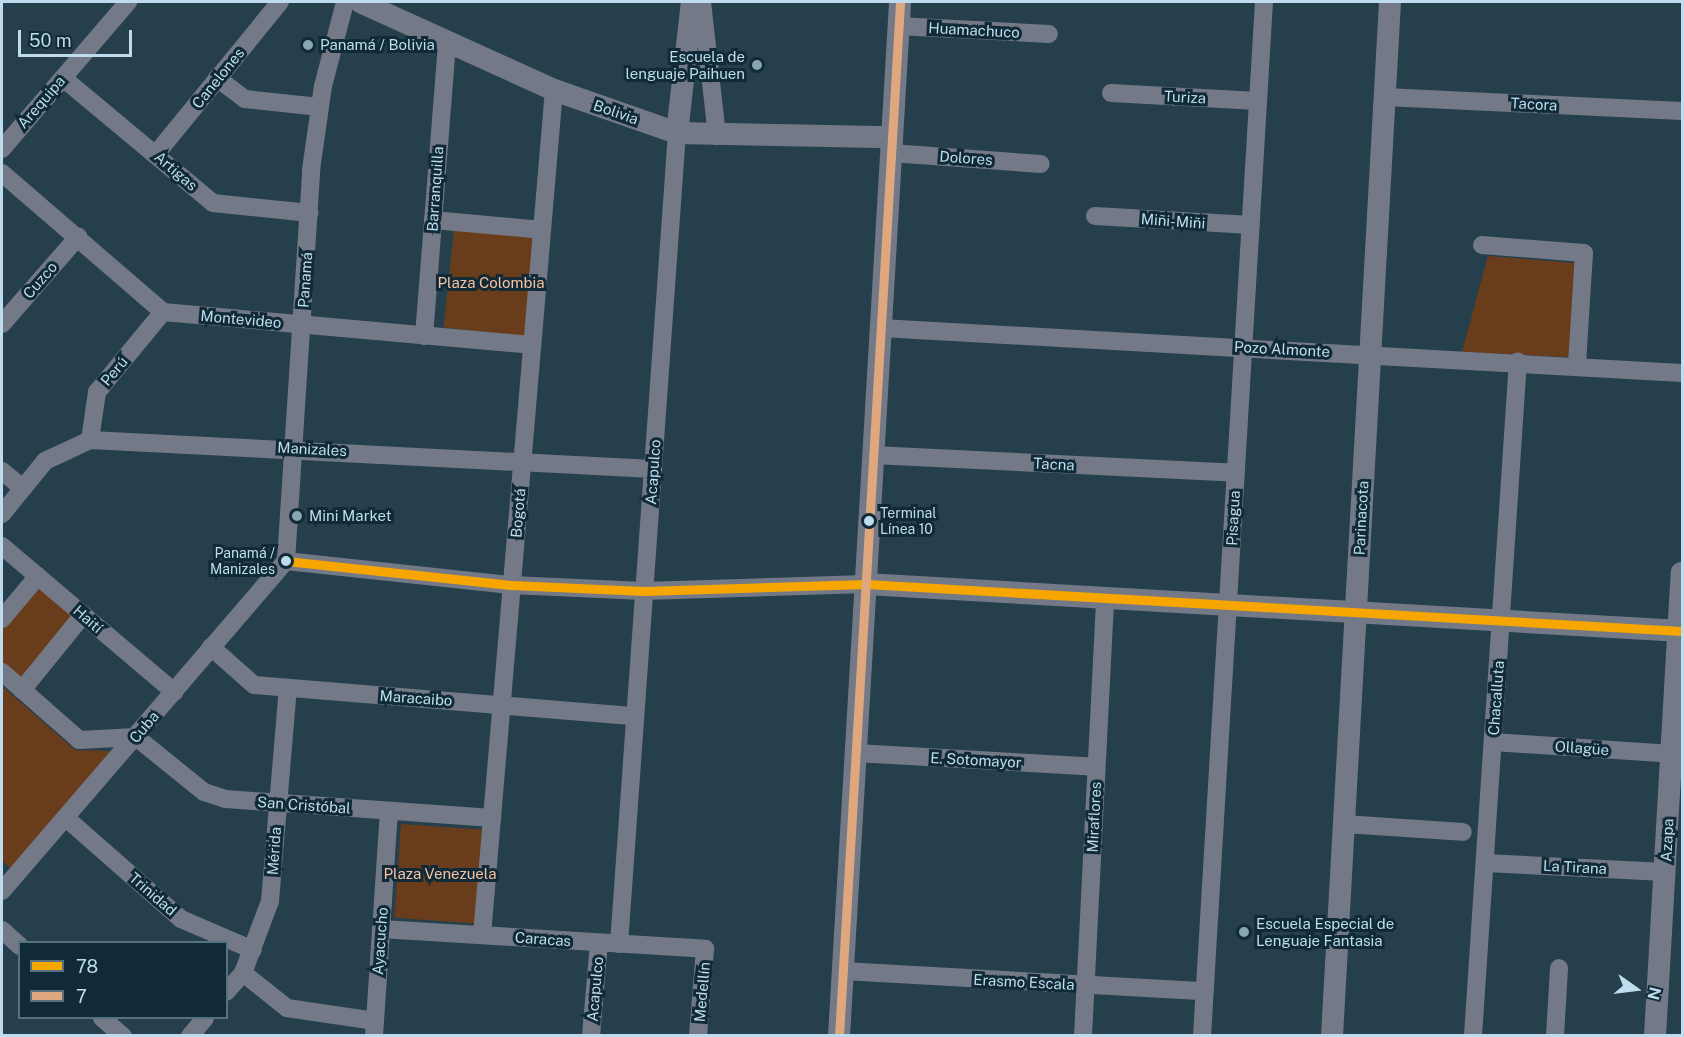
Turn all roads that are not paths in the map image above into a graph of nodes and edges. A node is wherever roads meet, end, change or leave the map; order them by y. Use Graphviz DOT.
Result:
graph roads {
  1 [pos="128,2"];
  2 [pos="280,2"];
  3 [pos="345,2"];
  4 [pos="360,2"];
  5 [pos="692,2"];
  6 [pos="702,2"];
  7 [pos="900,2"];
  8 [pos="1264,2"];
  9 [pos="1390,2"];
  10 [pos="898,26"];
  11 [pos="1049,34"];
  12 [pos="447,42"];
  13 [pos="63,78"];
  14 [pos="217,78"];
  15 [pos="554,90"];
  16 [pos="1112,93"];
  17 [pos="1385,97"];
  18 [pos="1258,101"];
  19 [pos="320,107"];
  20 [pos="1683,111"];
  21 [pos="677,133"];
  22 [pos="717,136"];
  23 [pos="891,145"];
  24 [pos="2,149"];
  25 [pos="156,154"];
  26 [pos="1041,164"];
  27 [pos="2,173"];
  28 [pos="309,213"];
  29 [pos="1095,216"];
  30 [pos="433,220"];
  31 [pos="1251,225"];
  32 [pos="542,230"];
  33 [pos="78,237"];
  34 [pos="1482,245"];
  35 [pos="163,312"];
  36 [pos="2,324"];
  37 [pos="302,325"];
  38 [pos="880,328"];
  39 [pos="424,336"];
  40 [pos="532,345"];
  41 [pos="1244,347"];
  42 [pos="1370,354"];
  43 [pos="1518,361"];
  44 [pos="1577,364"];
  45 [pos="1683,373"];
  46 [pos="90,440"];
  47 [pos="294,448"];
  48 [pos="873,454"];
  49 [pos="522,461"];
  50 [pos="653,469"];
  51 [pos="2,471"];
  52 [pos="1236,473"];
  53 [pos="22,488"];
  54 [pos="2,514"];
  55 [pos="2,546"];
  56 [pos="286,561"];
  57 [pos="1683,573"];
  58 [pos="38,576"];
  59 [pos="866,584"];
  60 [pos="511,585"];
  61 [pos="644,591"];
  62 [pos="1105,598"];
  63 [pos="1228,605"];
  64 [pos="1356,612"];
  65 [pos="83,615"];
  66 [pos="2,619"];
  67 [pos="1501,621"];
  68 [pos="1681,631"];
  69 [pos="211,647"];
  70 [pos="2,672"];
  71 [pos="288,688"];
  72 [pos="22,690"];
  73 [pos="174,692"];
  74 [pos="501,704"];
  75 [pos="635,716"];
  76 [pos="136,737"];
  77 [pos="1493,742"];
  78 [pos="856,753"];
  79 [pos="1672,754"];
  80 [pos="1096,767"];
  81 [pos="278,803"];
  82 [pos="389,811"];
  83 [pos="66,818"];
  84 [pos="492,818"];
  85 [pos="1344,824"];
  86 [pos="1463,832"];
  87 [pos="1485,863"];
  88 [pos="1665,872"];
  89 [pos="4,884"];
  90 [pos="381,929"];
  91 [pos="2,930"];
  92 [pos="482,935"];
  93 [pos="599,943"];
  94 [pos="18,944"];
  95 [pos="619,944"];
  96 [pos="705,949"];
  97 [pos="253,951"];
  98 [pos="1559,968"];
  99 [pos="843,971"];
  100 [pos="243,973"];
  101 [pos="1086,986"];
  102 [pos="228,990"];
  103 [pos="1204,991"];
  104 [pos="104,1019"];
  105 [pos="203,1019"];
  106 [pos="374,1028"];
  107 [pos="123,1035"];
  108 [pos="190,1035"];
  109 [pos="591,1035"];
  110 [pos="698,1035"];
  111 [pos="839,1035"];
  112 [pos="1083,1035"];
  113 [pos="1202,1035"];
  114 [pos="1332,1035"];
  115 [pos="1473,1035"];
  116 [pos="1555,1035"];
  117 [pos="1655,1035"];
  1 -- 13 [label="street, Arequipa"];
  2 -- 14 [label="street, Canelones"];
  3 -- 19 [label="street, Panamá"];
  4 -- 12 [label="street, Bolivia"];
  5 -- 21 [label="street, Acapulco"];
  6 -- 22 [label="street"];
  7 -- 10 [label="street"];
  8 -- 18 [label="street, Pisagua"];
  9 -- 17 [label="street, Parinacota"];
  10 -- 11 [label="street, Huamachuco"];
  10 -- 23 [label="street"];
  12 -- 15 [label="street, Bolivia"];
  12 -- 30 [label="street, Barranquilla"];
  13 -- 24 [label="street, Arequipa"];
  13 -- 25 [label="street, Artigas"];
  14 -- 19 [label="street"];
  14 -- 25 [label="street, Canelones"];
  15 -- 21 [label="street, Bolivia"];
  15 -- 32 [label="street, Bogotá"];
  16 -- 18 [label="street, Turiza"];
  17 -- 20 [label="street, Tacora"];
  17 -- 42 [label="street, Parinacota"];
  18 -- 31 [label="street, Pisagua"];
  19 -- 28 [label="street, Panamá"];
  21 -- 22 [label="street, Bolivia"];
  21 -- 50 [label="street, Acapulco"];
  22 -- 23 [label="street, Bolivia"];
  23 -- 26 [label="street, Dolores"];
  23 -- 38 [label="street"];
  25 -- 28 [label="street, Artigas"];
  27 -- 33 [label="street"];
  28 -- 37 [label="street, Panamá"];
  29 -- 31 [label="street, Miñi-Miñi"];
  30 -- 32 [label="street"];
  30 -- 39 [label="street, Barranquilla"];
  31 -- 41 [label="street, Pisagua"];
  32 -- 40 [label="street, Bogotá"];
  33 -- 35 [label="street"];
  33 -- 36 [label="street, Cuzco"];
  34 -- 44 [label="street"];
  35 -- 37 [label="street, Montevideo"];
  35 -- 46 [label="street, Perú"];
  37 -- 39 [label="street, Montevideo"];
  37 -- 47 [label="street, Panamá"];
  38 -- 41 [label="street, Pozo Almonte"];
  38 -- 48 [label="street"];
  39 -- 40 [label="street, Montevideo"];
  40 -- 49 [label="street, Bogotá"];
  41 -- 42 [label="street, Pozo Almonte"];
  41 -- 52 [label="street, Pisagua"];
  42 -- 43 [label="street, Pozo Almonte"];
  42 -- 64 [label="street, Parinacota"];
  43 -- 44 [label="street, Pozo Almonte"];
  43 -- 67 [label="street, Chacalluta"];
  44 -- 45 [label="street, Pozo Almonte"];
  46 -- 47 [label="street, Manizales"];
  46 -- 53 [label="street, Manizales"];
  47 -- 49 [label="street, Manizales"];
  47 -- 56 [label="street, Panamá"];
  48 -- 52 [label="street, Tacna"];
  48 -- 59 [label="street"];
  49 -- 50 [label="street, Manizales"];
  49 -- 60 [label="street, Bogotá"];
  50 -- 61 [label="street, Acapulco"];
  51 -- 53 [label="street"];
  52 -- 63 [label="street, Pisagua"];
  53 -- 54 [label="street, Manizales"];
  55 -- 58 [label="street, Haití"];
  56 -- 60 [label="street"];
  56 -- 69 [label="street, Cuba"];
  57 -- 68 [label="street, Azapa"];
  58 -- 65 [label="street, Haití"];
  58 -- 66 [label="street"];
  59 -- 61 [label="street"];
  59 -- 62 [label="street"];
  59 -- 78 [label="street"];
  60 -- 61 [label="street"];
  60 -- 74 [label="street, Bogotá"];
  61 -- 75 [label="street, Acapulco"];
  62 -- 63 [label="street"];
  62 -- 80 [label="street, Miraflores"];
  63 -- 64 [label="street"];
  63 -- 103 [label="street, Pisagua"];
  64 -- 67 [label="street"];
  64 -- 85 [label="street, Parinacota"];
  65 -- 72 [label="street"];
  65 -- 73 [label="street, Haití"];
  67 -- 68 [label="street"];
  67 -- 77 [label="street, Chacalluta"];
  68 -- 79 [label="street, Azapa"];
  69 -- 71 [label="street, Maracaibo"];
  69 -- 73 [label="street, Cuba"];
  70 -- 72 [label="street"];
  71 -- 74 [label="street, Maracaibo"];
  71 -- 81 [label="street, Mérida"];
  72 -- 76 [label="street"];
  73 -- 76 [label="street, Cuba"];
  74 -- 75 [label="street, Maracaibo"];
  74 -- 84 [label="street, Bogotá"];
  75 -- 95 [label="street, Acapulco"];
  76 -- 81 [label="street, San Cristóbal"];
  76 -- 83 [label="street, Cuba"];
  77 -- 79 [label="street, Ollagüe"];
  77 -- 87 [label="street, Chacalluta"];
  78 -- 80 [label="street, E. Sotomayor"];
  78 -- 99 [label="street"];
  79 -- 88 [label="street, Azapa"];
  80 -- 101 [label="street, Miraflores"];
  81 -- 82 [label="street, San Cristóbal"];
  81 -- 97 [label="street, Mérida"];
  82 -- 84 [label="street, San Cristóbal"];
  82 -- 90 [label="street, Ayacucho"];
  83 -- 89 [label="street, Cuba"];
  83 -- 97 [label="street, Trinidad"];
  84 -- 92 [label="street, Bogotá"];
  85 -- 86 [label="street"];
  85 -- 114 [label="street, Parinacota"];
  87 -- 88 [label="street, La Tirana"];
  87 -- 115 [label="street, Chacalluta"];
  88 -- 117 [label="street, Azapa"];
  90 -- 92 [label="street, Caracas"];
  90 -- 106 [label="street, Ayacucho"];
  91 -- 94 [label="street"];
  92 -- 93 [label="street, Caracas"];
  93 -- 95 [label="street, Caracas"];
  93 -- 109 [label="street, Acapulco"];
  95 -- 96 [label="street, Caracas"];
  96 -- 110 [label="street, Medellín"];
  97 -- 100 [label="street, Mérida"];
  98 -- 116 [label="street"];
  99 -- 101 [label="street, Erasmo Escala"];
  99 -- 111 [label="street"];
  100 -- 102 [label="street, Mérida"];
  100 -- 106 [label="street"];
  101 -- 103 [label="street, Erasmo Escala"];
  101 -- 112 [label="street, Miraflores"];
  103 -- 113 [label="street, Pisagua"];
  104 -- 107 [label="street"];
  105 -- 108 [label="street"];
}
